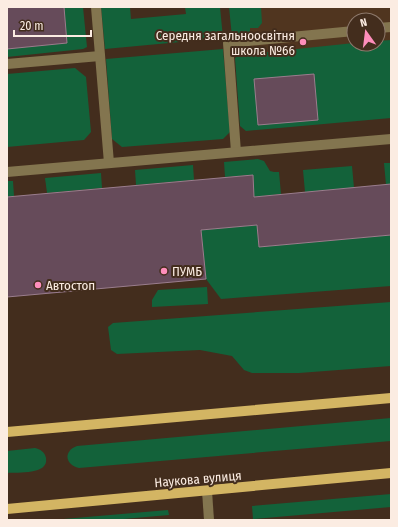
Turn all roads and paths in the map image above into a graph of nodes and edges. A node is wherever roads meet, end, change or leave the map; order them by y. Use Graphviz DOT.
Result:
graph roads {
  1 [pos="96,7"];
  2 [pos="346,32"];
  3 [pos="100,56"];
  4 [pos="7,64"];
  5 [pos="391,139"];
  6 [pos="236,152"];
  7 [pos="109,163"];
  8 [pos="7,172"];
  9 [pos="391,398"];
  10 [pos="7,432"];
  11 [pos="391,473"];
  12 [pos="207,491"];
  13 [pos="7,509"];
  14 [pos="209,520"];
  1 -- 3 [label="lane"];
  2 -- 6 [label="lane"];
  3 -- 4 [label="lane"];
  3 -- 7 [label="lane"];
  5 -- 6 [label="lane"];
  6 -- 7 [label="lane"];
  7 -- 8 [label="lane"];
  9 -- 10 [label="main road"];
  11 -- 12 [label="main road, Наукова вулиця"];
  12 -- 13 [label="main road, Наукова вулиця"];
  12 -- 14 [label="lane"];
}
